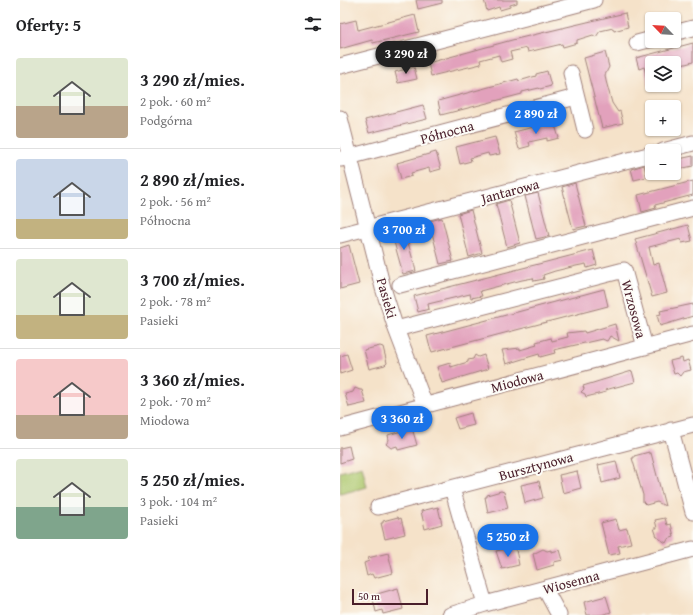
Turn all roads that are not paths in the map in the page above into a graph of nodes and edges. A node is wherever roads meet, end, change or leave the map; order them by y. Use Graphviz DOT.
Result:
graph roads {
  1 [pos="594,0"];
  2 [pos="693,28"];
  3 [pos="681,31"];
  4 [pos="645,41"];
  5 [pos="637,43"];
  6 [pos="340,66"];
  7 [pos="571,73"];
  8 [pos="576,97"];
  9 [pos="340,118"];
  10 [pos="585,130"];
  11 [pos="693,143"];
  12 [pos="681,146"];
  13 [pos="645,156"];
  14 [pos="345,158"];
  15 [pos="693,208"];
  16 [pos="368,228"];
  17 [pos="340,235"];
  18 [pos="400,285"];
  19 [pos="396,329"];
  20 [pos="693,334"];
  21 [pos="645,347"];
  22 [pos="425,405"];
  23 [pos="693,425"];
  24 [pos="340,428"];
  25 [pos="671,430"];
  26 [pos="452,488"];
  27 [pos="378,507"];
  28 [pos="693,512"];
  29 [pos="693,549"];
  30 [pos="545,589"];
  31 [pos="484,604"];
  32 [pos="450,615"];
  33 [pos="559,615"];
  1 -- 6 [label="street"];
  2 -- 3 [label="street"];
  4 -- 5 [label="street"];
  7 -- 8 [label="street"];
  8 -- 10 [label="street"];
  8 -- 14 [label="street, Północna"];
  9 -- 14 [label="street, Pasieki"];
  11 -- 12 [label="street"];
  13 -- 16 [label="street, Jantarowa"];
  14 -- 16 [label="street, Pasieki"];
  15 -- 18 [label="street"];
  16 -- 17 [label="street, Jantarowa"];
  16 -- 19 [label="street, Pasieki"];
  19 -- 21 [label="street, Wrzosowa"];
  19 -- 22 [label="street, Pasieki"];
  20 -- 21 [label="street, Miodowa"];
  21 -- 22 [label="street, Miodowa"];
  22 -- 24 [label="street, Miodowa"];
  23 -- 25 [label="street, Bursztynowa"];
  25 -- 26 [label="street, Bursztynowa"];
  25 -- 28 [label="street"];
  26 -- 27 [label="street, Bursztynowa"];
  26 -- 31 [label="street"];
  29 -- 30 [label="street, Wiosenna"];
  30 -- 31 [label="street, Wiosenna"];
  30 -- 33 [label="street"];
  31 -- 32 [label="street, Wiosenna"];
}
